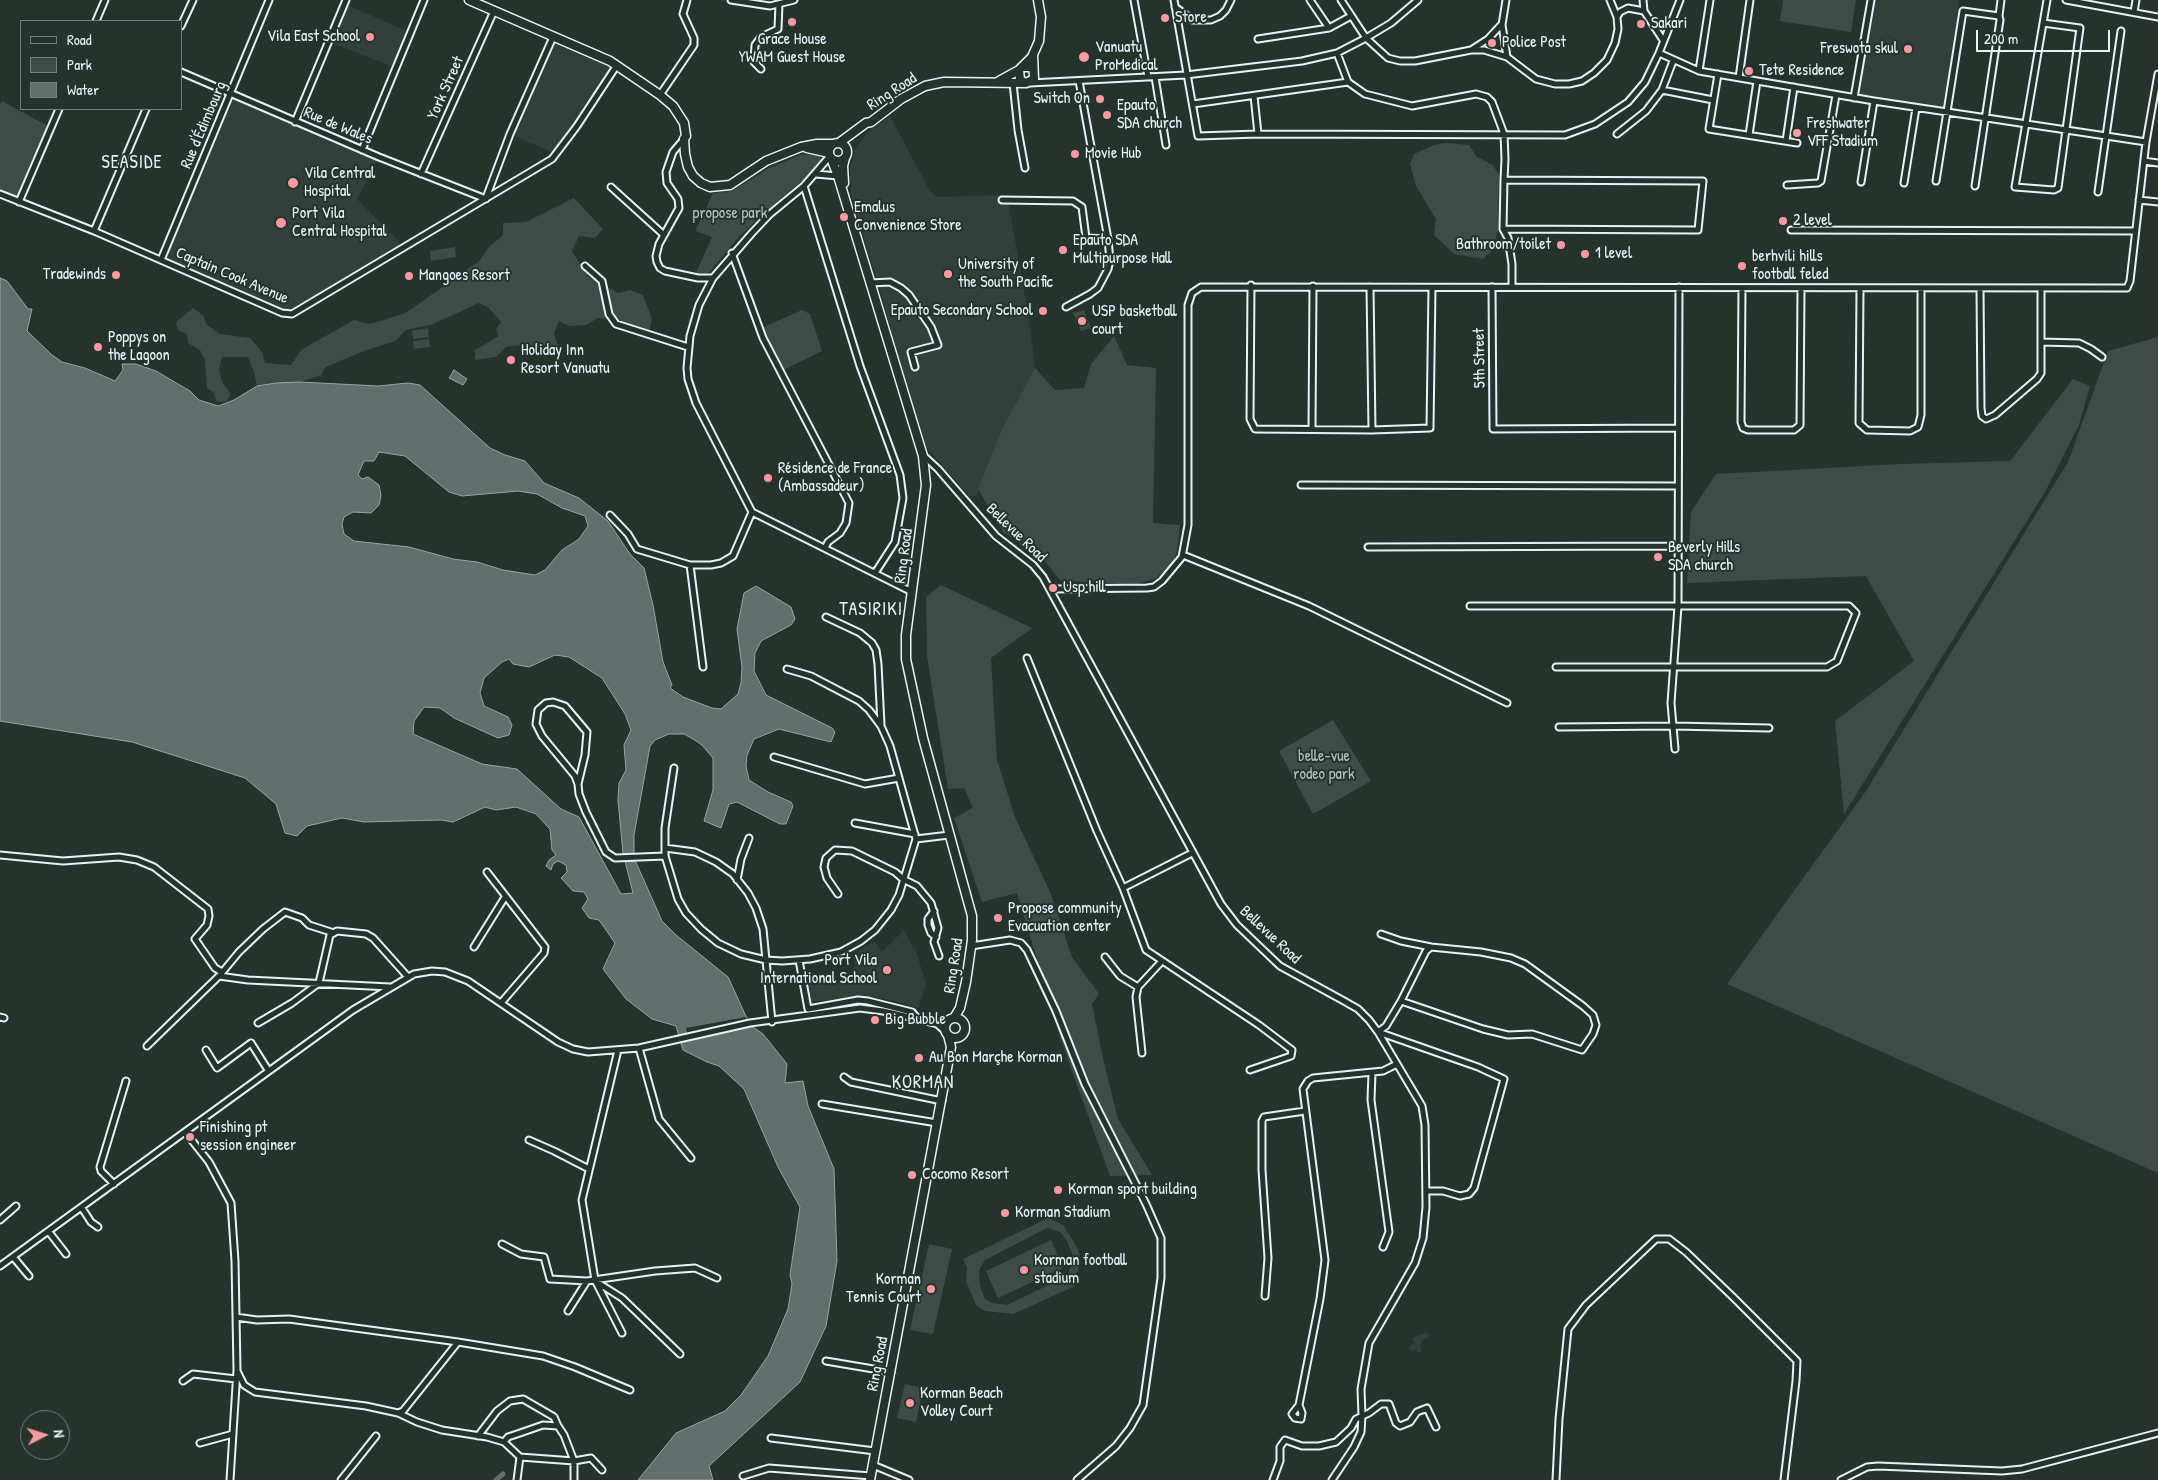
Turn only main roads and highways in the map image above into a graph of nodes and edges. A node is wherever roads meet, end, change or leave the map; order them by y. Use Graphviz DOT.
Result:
graph roads {
  1 [pos="469,0"];
  2 [pos="1038,0"];
  3 [pos="1034,54"];
  4 [pos="1021,69"];
  5 [pos="1034,70"];
  6 [pos="992,83"];
  7 [pos="1026,83"];
  8 [pos="866,123"];
  9 [pos="836,144"];
  10 [pos="800,147"];
  11 [pos="846,155"];
  12 [pos="831,158"];
  13 [pos="845,200"];
  14 [pos="960,1008"];
  15 [pos="951,1020"];
  16 [pos="963,1021"];
  17 [pos="947,1034"];
  18 [pos="959,1038"];
  19 [pos="951,1047"];
  20 [pos="870,1478"];
  1 -- 10 [label="main road"];
  2 -- 3 [label="main road, Ring Road"];
  3 -- 4 [label="main road, Ring Road"];
  3 -- 5 [label="main road, Ring Road"];
  4 -- 5 [label="main road"];
  4 -- 6 [label="main road, Ring Road"];
  4 -- 7 [label="main road"];
  5 -- 7 [label="main road"];
  6 -- 7 [label="main road, Ring Road"];
  6 -- 8 [label="main road, Ring Road"];
  8 -- 9 [label="main road, Ring Road"];
  8 -- 11 [label="main road, Ring Road"];
  9 -- 10 [label="main road"];
  9 -- 11 [label="main road"];
  9 -- 12 [label="main road"];
  10 -- 12 [label="main road"];
  11 -- 12 [label="main road"];
  11 -- 13 [label="main road, Ring Road"];
  12 -- 13 [label="main road, Ring Road"];
  13 -- 14 [label="main road, Ring Road"];
  14 -- 15 [label="main road, Ring Road"];
  14 -- 16 [label="main road, Ring Road"];
  15 -- 16 [label="main road"];
  15 -- 17 [label="main road"];
  16 -- 18 [label="main road"];
  17 -- 18 [label="main road"];
  17 -- 19 [label="main road, Ring Road"];
  18 -- 19 [label="main road"];
  19 -- 20 [label="main road, Ring Road"];
}
